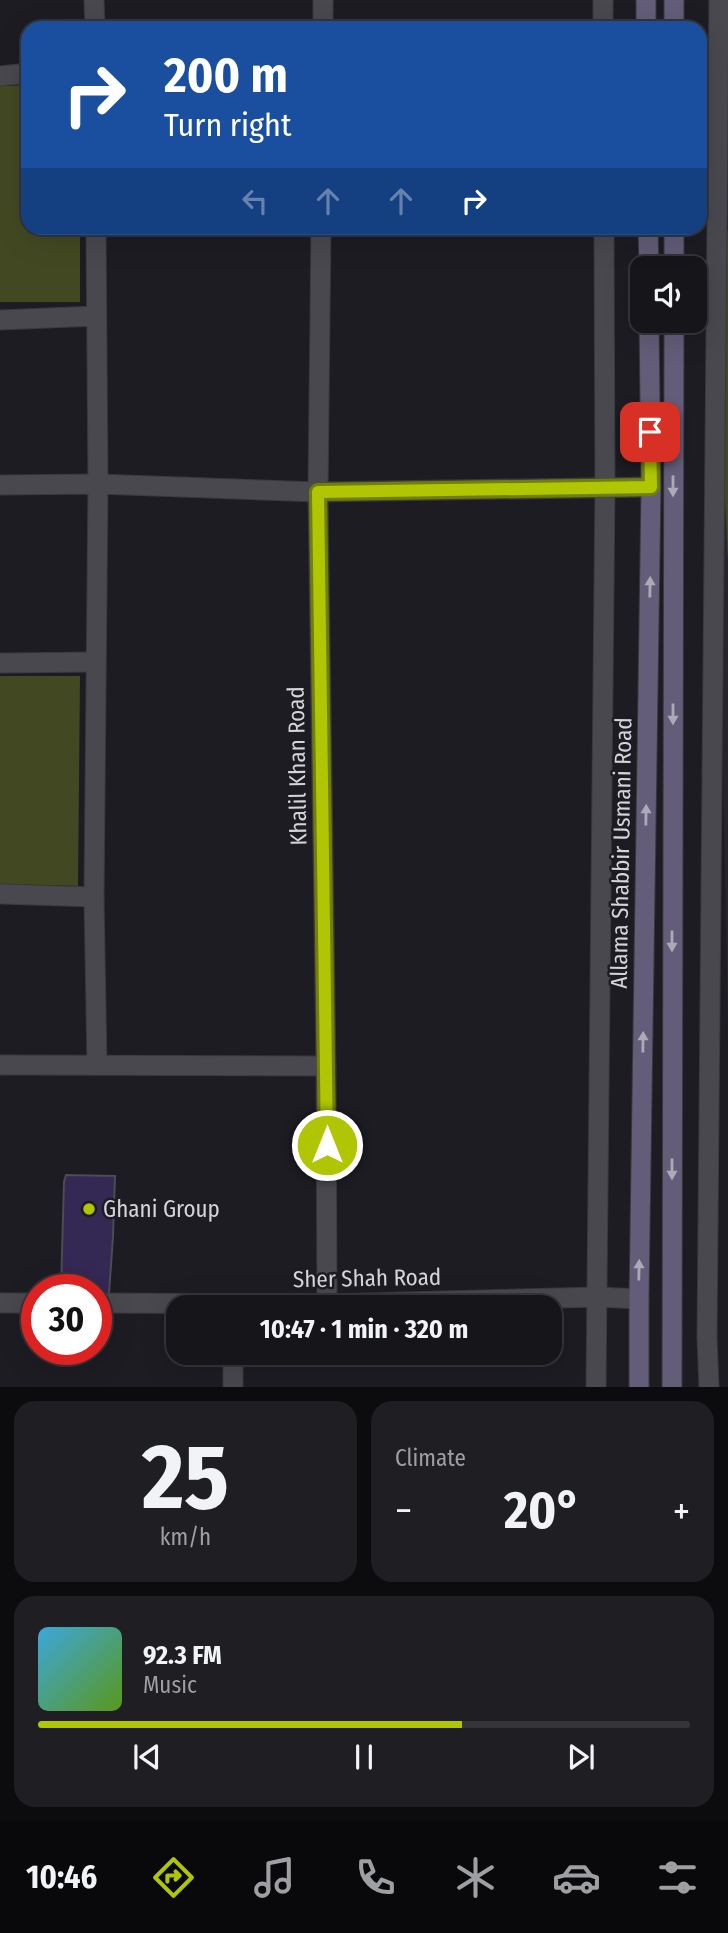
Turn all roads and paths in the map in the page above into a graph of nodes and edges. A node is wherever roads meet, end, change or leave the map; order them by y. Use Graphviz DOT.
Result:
graph roads {
  1 [pos="94,0"];
  2 [pos="323,0"];
  3 [pos="603,0"];
  4 [pos="646,0"];
  5 [pos="674,0"];
  6 [pos="719,0"];
  7 [pos="94,21"];
  8 [pos="323,21"];
  9 [pos="603,21"];
  10 [pos="646,21"];
  11 [pos="674,21"];
  12 [pos="21,74"];
  13 [pos="0,76"];
  14 [pos="96,235"];
  15 [pos="321,235"];
  16 [pos="604,235"];
  17 [pos="648,235"];
  18 [pos="674,235"];
  19 [pos="649,256"];
  20 [pos="674,256"];
  21 [pos="96,316"];
  22 [pos="0,320"];
  23 [pos="649,333"];
  24 [pos="674,333"];
  25 [pos="98,484"];
  26 [pos="0,485"];
  27 [pos="605,487"];
  28 [pos="651,487"];
  29 [pos="318,492"];
  30 [pos="95,662"];
  31 [pos="0,663"];
  32 [pos="0,894"];
  33 [pos="94,897"];
  34 [pos="0,1065"];
  35 [pos="97,1065"];
  36 [pos="326,1066"];
  37 [pos="327,1295"];
  38 [pos="598,1297"];
  39 [pos="562,1298"];
  40 [pos="639,1299"];
  41 [pos="0,1303"];
  42 [pos="21,1303"];
  43 [pos="112,1303"];
  44 [pos="166,1304"];
  45 [pos="233,1365"];
  46 [pos="233,1387"];
  47 [pos="596,1387"];
  48 [pos="639,1387"];
  49 [pos="672,1387"];
  50 [pos="709,1387"];
  1 -- 7 [label="street"];
  2 -- 8 [label="street"];
  3 -- 9 [label="street"];
  4 -- 10 [label="main road"];
  5 -- 11 [label="main road"];
  6 -- 50 [label="street"];
  12 -- 13 [label="street"];
  14 -- 21 [label="street"];
  15 -- 29 [label="street, Khalil Khan Road"];
  16 -- 27 [label="street"];
  17 -- 19 [label="main road"];
  18 -- 20 [label="main road"];
  21 -- 22 [label="street"];
  21 -- 25 [label="street"];
  23 -- 28 [label="main road, Allama Shabbir Usmani Road"];
  24 -- 49 [label="main road, one-way"];
  25 -- 26 [label="street"];
  25 -- 29 [label="street"];
  25 -- 30 [label="street"];
  27 -- 28 [label="street"];
  27 -- 29 [label="street"];
  27 -- 38 [label="street"];
  40 -- 28 [label="main road, Allama Shabbir Usmani Road, one-way"];
  29 -- 36 [label="street, Khalil Khan Road"];
  30 -- 31 [label="street"];
  30 -- 33 [label="street"];
  32 -- 33 [label="street"];
  33 -- 35 [label="street"];
  34 -- 35 [label="street"];
  35 -- 36 [label="street"];
  36 -- 37 [label="street, Khalil Khan Road"];
  38 -- 39 [label="street, Sher Shah Road"];
  38 -- 40 [label="street, Sher Shah Road"];
  38 -- 47 [label="street"];
  40 -- 48 [label="main road, Allama Shabbir Usmani Road"];
  41 -- 42 [label="street"];
  43 -- 44 [label="street, Sher Shah Road"];
  45 -- 46 [label="street"];
}
